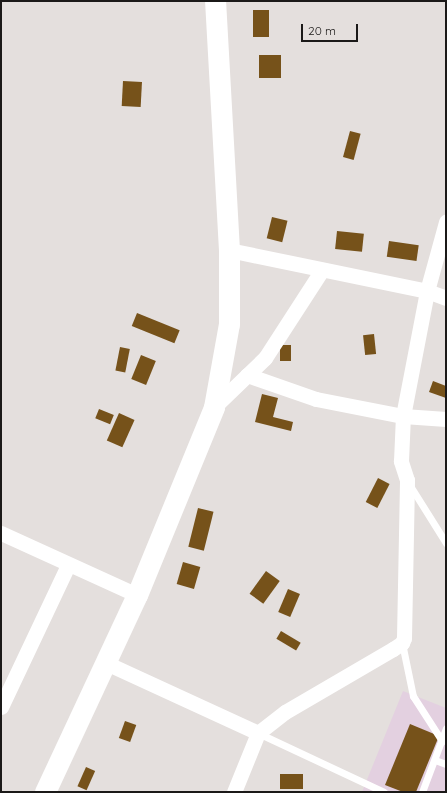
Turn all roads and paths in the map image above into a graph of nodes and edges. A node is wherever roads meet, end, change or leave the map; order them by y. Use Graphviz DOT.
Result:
graph roads {
  1 [pos="215,1"];
  2 [pos="446,222"];
  3 [pos="229,250"];
  4 [pos="322,270"];
  5 [pos="427,291"];
  6 [pos="446,298"];
  7 [pos="247,375"];
  8 [pos="214,407"];
  9 [pos="403,416"];
  10 [pos="446,419"];
  11 [pos="407,480"];
  12 [pos="1,533"];
  13 [pos="446,543"];
  14 [pos="68,565"];
  15 [pos="137,595"];
  16 [pos="402,643"];
  17 [pos="106,663"];
  18 [pos="1,707"];
  19 [pos="446,728"];
  20 [pos="258,733"];
  21 [pos="442,740"];
  22 [pos="435,760"];
  23 [pos="446,764"];
  24 [pos="45,792"];
  25 [pos="234,792"];
  26 [pos="384,792"];
  27 [pos="422,792"];
  1 -- 3 [label="street"];
  2 -- 5 [label="street"];
  3 -- 4 [label="street"];
  3 -- 8 [label="street"];
  4 -- 5 [label="street"];
  4 -- 7 [label="street"];
  5 -- 6 [label="street"];
  5 -- 9 [label="street"];
  7 -- 8 [label="street"];
  7 -- 9 [label="street"];
  8 -- 15 [label="street"];
  9 -- 10 [label="street"];
  9 -- 11 [label="street"];
  11 -- 13 [label="lane"];
  11 -- 16 [label="street"];
  12 -- 14 [label="street"];
  14 -- 15 [label="street"];
  14 -- 18 [label="street"];
  15 -- 17 [label="street"];
  16 -- 20 [label="street"];
  16 -- 21 [label="lane"];
  17 -- 20 [label="street"];
  17 -- 24 [label="street"];
  19 -- 21 [label="lane"];
  20 -- 25 [label="street"];
  20 -- 26 [label="lane"];
  21 -- 22 [label="lane"];
  22 -- 23 [label="lane"];
  22 -- 27 [label="lane"];
}
